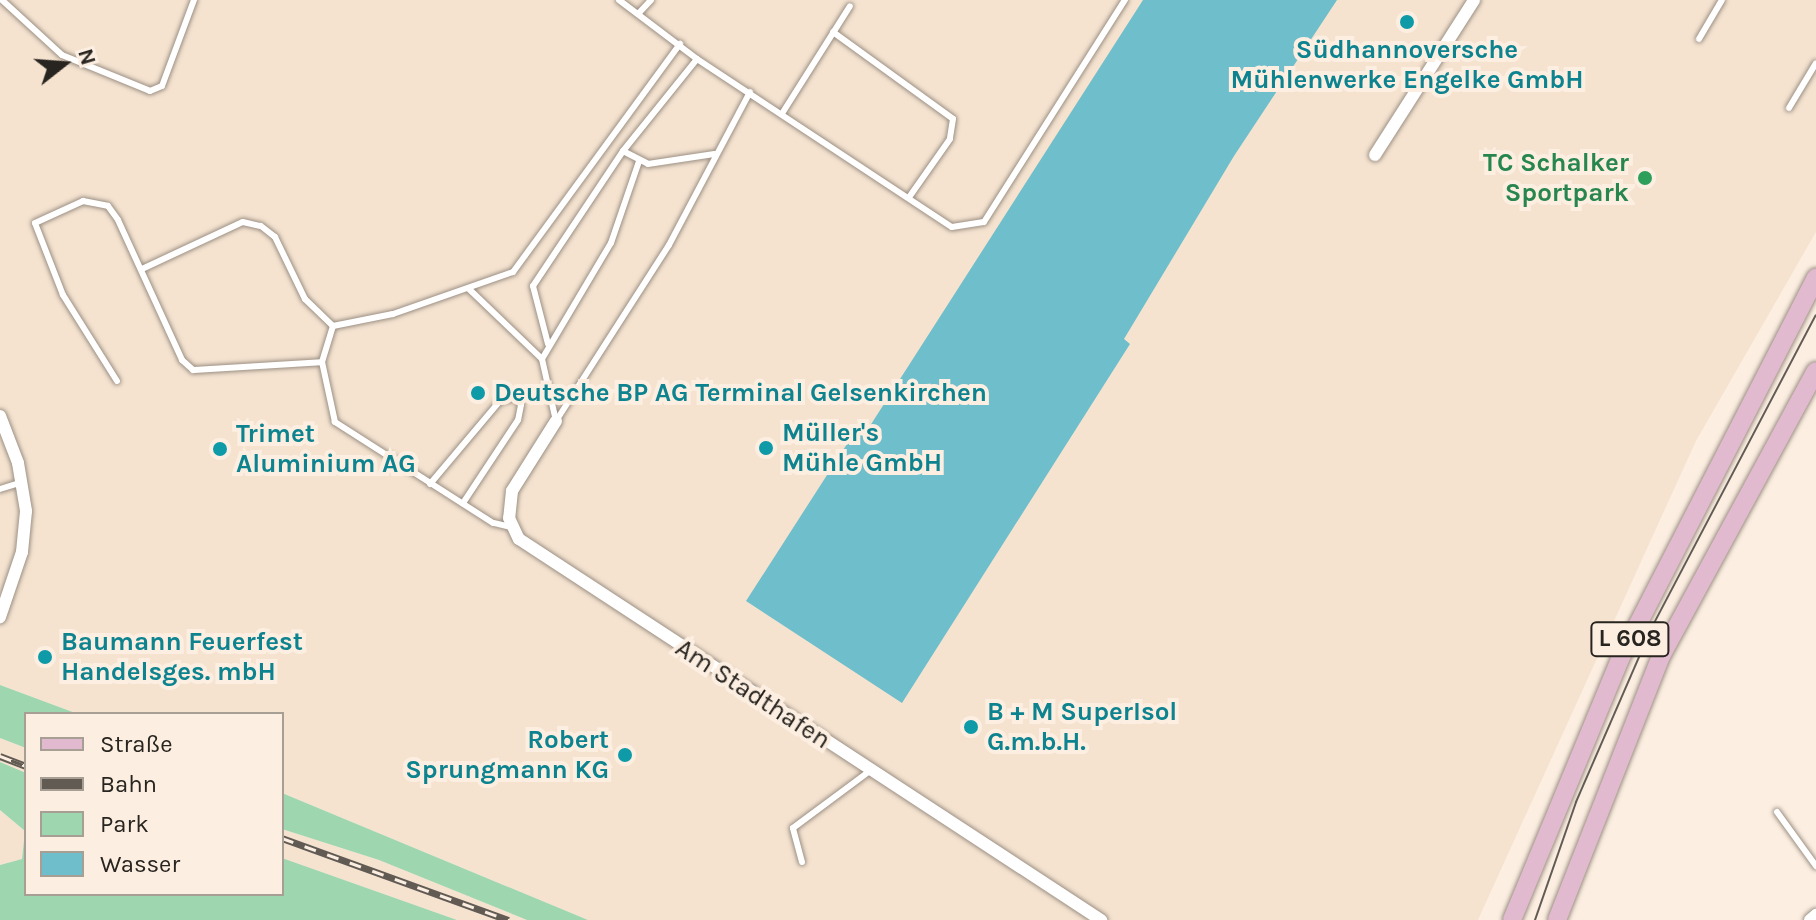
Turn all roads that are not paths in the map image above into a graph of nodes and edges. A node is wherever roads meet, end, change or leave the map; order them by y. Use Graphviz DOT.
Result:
graph roads {
  1 [pos="2,0"];
  2 [pos="194,0"];
  3 [pos="619,0"];
  4 [pos="651,0"];
  5 [pos="1125,0"];
  6 [pos="1474,0"];
  7 [pos="1722,0"];
  8 [pos="850,6"];
  9 [pos="638,14"];
  10 [pos="833,32"];
  11 [pos="1699,39"];
  12 [pos="680,44"];
  13 [pos="697,59"];
  14 [pos="1816,63"];
  15 [pos="750,92"];
  16 [pos="1789,108"];
  17 [pos="783,112"];
  18 [pos="623,151"];
  19 [pos="714,154"];
  20 [pos="1375,155"];
  21 [pos="639,161"];
  22 [pos="910,196"];
  23 [pos="142,269"];
  24 [pos="1816,277"];
  25 [pos="469,289"];
  26 [pos="333,326"];
  27 [pos="548,344"];
  28 [pos="542,359"];
  29 [pos="322,362"];
  30 [pos="1816,371"];
  31 [pos="117,381"];
  32 [pos="0,416"];
  33 [pos="556,421"];
  34 [pos="23,482"];
  35 [pos="430,484"];
  36 [pos="0,489"];
  37 [pos="463,503"];
  38 [pos="511,527"];
  39 [pos="0,617"];
  40 [pos="871,770"];
  41 [pos="1777,812"];
  42 [pos="802,862"];
  43 [pos="1816,866"];
  44 [pos="1816,915"];
  45 [pos="1101,920"];
  46 [pos="1512,920"];
  47 [pos="1557,920"];
  48 [pos="1810,920"];
  1 -- 2 [label="lane"];
  3 -- 9 [label="lane"];
  4 -- 9 [label="lane"];
  5 -- 22 [label="lane"];
  6 -- 20 [label="street"];
  7 -- 11 [label="lane"];
  8 -- 10 [label="lane"];
  9 -- 12 [label="lane"];
  10 -- 17 [label="lane"];
  10 -- 22 [label="lane"];
  12 -- 13 [label="lane"];
  12 -- 25 [label="lane"];
  13 -- 15 [label="lane"];
  13 -- 18 [label="lane"];
  14 -- 16 [label="lane"];
  15 -- 17 [label="lane"];
  15 -- 19 [label="lane"];
  17 -- 22 [label="lane"];
  18 -- 21 [label="lane"];
  18 -- 27 [label="lane"];
  19 -- 21 [label="lane"];
  19 -- 33 [label="lane"];
  21 -- 27 [label="lane"];
  23 -- 26 [label="lane"];
  23 -- 29 [label="lane"];
  23 -- 31 [label="lane"];
  24 -- 46 [label="main road, L 608"];
  25 -- 26 [label="lane"];
  25 -- 28 [label="lane"];
  26 -- 29 [label="lane"];
  27 -- 28 [label="lane"];
  28 -- 33 [label="lane"];
  29 -- 35 [label="lane"];
  30 -- 47 [label="main road, L 608"];
  32 -- 34 [label="street"];
  33 -- 38 [label="street"];
  34 -- 36 [label="lane"];
  34 -- 39 [label="street"];
  35 -- 37 [label="lane"];
  35 -- 37 [label="lane"];
  37 -- 38 [label="lane"];
  38 -- 40 [label="street, Am Stadthafen"];
  40 -- 42 [label="lane"];
  40 -- 45 [label="street, Am Stadthafen"];
  41 -- 43 [label="lane"];
  44 -- 48 [label="street"];
}
